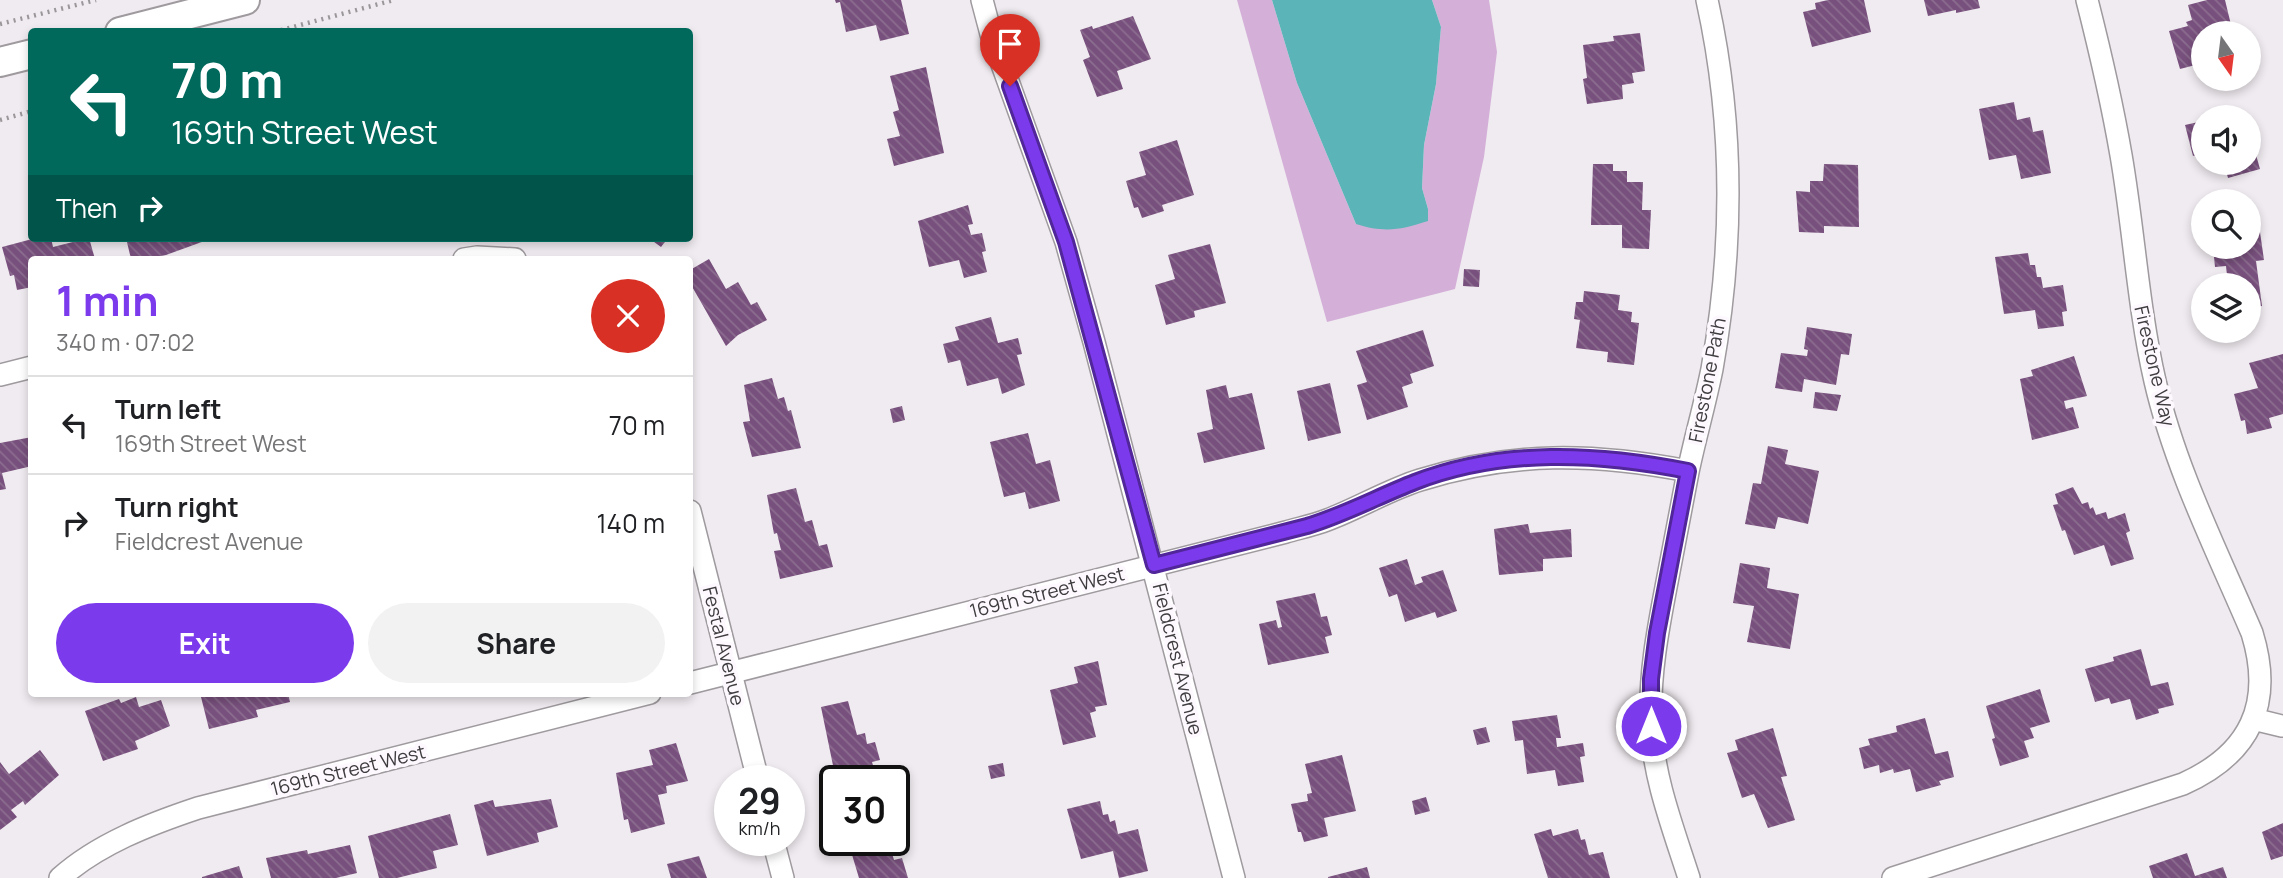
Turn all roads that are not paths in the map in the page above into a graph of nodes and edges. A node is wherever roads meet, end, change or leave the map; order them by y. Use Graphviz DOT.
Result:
graph roads {
  1 [pos="245,0"];
  2 [pos="982,0"];
  3 [pos="1707,0"];
  4 [pos="2087,0"];
  5 [pos="136,28"];
  6 [pos="28,55"];
  7 [pos="0,62"];
  8 [pos="28,368"];
  9 [pos="0,375"];
  10 [pos="1688,471"];
  11 [pos="693,523"];
  12 [pos="1154,565"];
  13 [pos="730,672"];
  14 [pos="693,682"];
  15 [pos="634,697"];
  16 [pos="2253,719"];
  17 [pos="2282,726"];
  18 [pos="754,765"];
  19 [pos="777,856"];
  20 [pos="60,878"];
  21 [pos="783,878"];
  22 [pos="1234,878"];
  23 [pos="1689,878"];
  24 [pos="1893,878"];
  1 -- 5 [label="street"];
  2 -- 12 [label="street, Fieldcrest Avenue"];
  3 -- 10 [label="street, Firestone Path"];
  4 -- 16 [label="street, Firestone Way"];
  6 -- 7 [label="street"];
  8 -- 9 [label="street"];
  10 -- 12 [label="street, 169th Street West"];
  10 -- 23 [label="street, Firestone Path"];
  11 -- 13 [label="street, Festal Avenue"];
  12 -- 13 [label="street, 169th Street West"];
  12 -- 22 [label="street, Fieldcrest Avenue"];
  13 -- 14 [label="street, 169th Street West"];
  13 -- 18 [label="street, Festal Avenue"];
  15 -- 20 [label="street, 169th Street West"];
  16 -- 17 [label="street"];
  16 -- 24 [label="street, Firestone Way"];
  19 -- 21 [label="street"];
}
